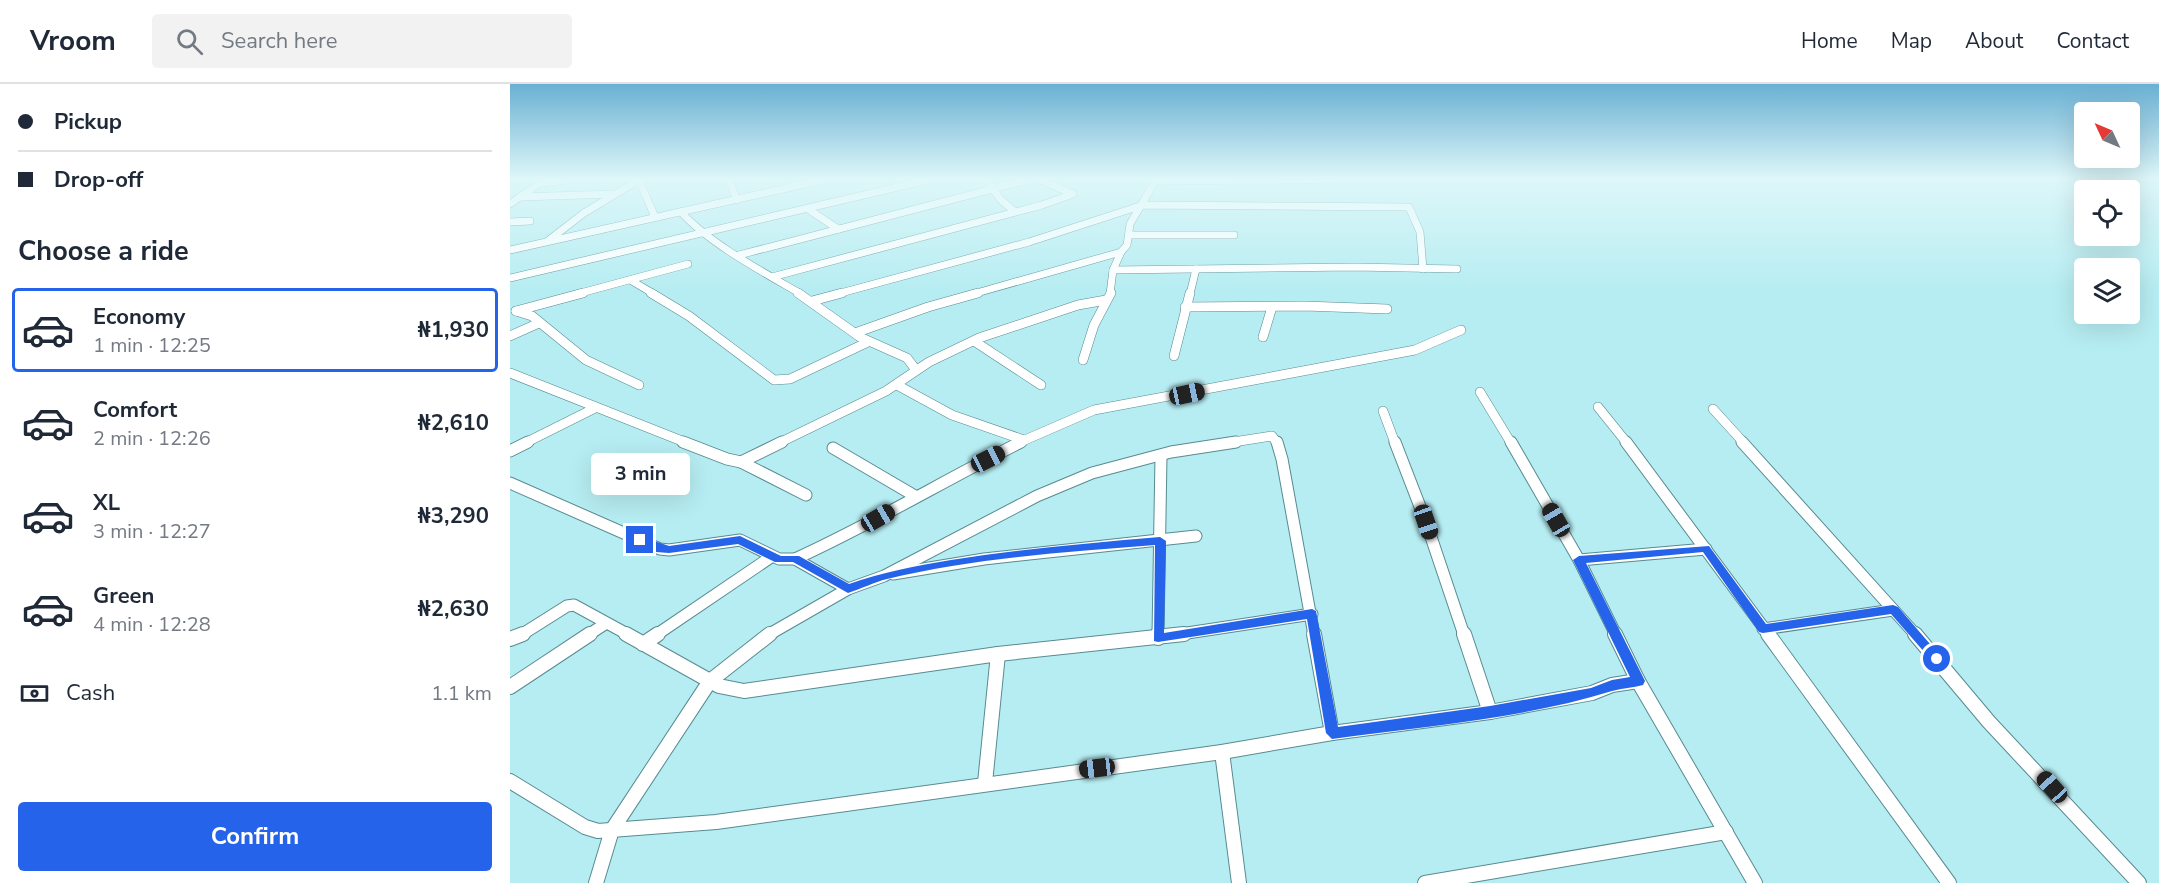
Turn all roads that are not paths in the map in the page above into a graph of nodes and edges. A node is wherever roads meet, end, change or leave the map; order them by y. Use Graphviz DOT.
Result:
graph roads {
  1 [pos="581,215"];
  2 [pos="664,215"];
  3 [pos="685,215"];
  4 [pos="776,215"];
  5 [pos="818,215"];
  6 [pos="891,215"];
  7 [pos="998,215"];
  8 [pos="1113,215"];
  9 [pos="1136,215"];
  10 [pos="1414,215"];
  11 [pos="655,217"];
  12 [pos="530,221"];
  13 [pos="510,222"];
  14 [pos="838,229"];
  15 [pos="704,232"];
  16 [pos="1130,235"];
  17 [pos="1234,235"];
  18 [pos="546,242"];
  19 [pos="510,250"];
  20 [pos="1121,252"];
  21 [pos="739,255"];
  22 [pos="688,264"];
  23 [pos="1196,269"];
  24 [pos="1424,269"];
  25 [pos="1457,269"];
  26 [pos="1113,270"];
  27 [pos="772,277"];
  28 [pos="510,279"];
  29 [pos="632,281"];
  30 [pos="1106,300"];
  31 [pos="812,302"];
  32 [pos="1185,307"];
  33 [pos="1272,307"];
  34 [pos="1387,309"];
  35 [pos="513,310"];
  36 [pos="539,323"];
  37 [pos="1461,330"];
  38 [pos="855,333"];
  39 [pos="510,336"];
  40 [pos="1263,337"];
  41 [pos="974,341"];
  42 [pos="868,342"];
  43 [pos="1174,356"];
  44 [pos="1083,360"];
  45 [pos="916,370"];
  46 [pos="510,373"];
  47 [pos="639,385"];
  48 [pos="897,385"];
  49 [pos="1041,386"];
  50 [pos="1480,392"];
  51 [pos="1598,407"];
  52 [pos="596,408"];
  53 [pos="1713,409"];
  54 [pos="1383,411"];
  55 [pos="1024,440"];
  56 [pos="833,448"];
  57 [pos="510,451"];
  58 [pos="1161,456"];
  59 [pos="741,462"];
  60 [pos="510,483"];
  61 [pos="806,495"];
  62 [pos="915,496"];
  63 [pos="1196,536"];
  64 [pos="1160,541"];
  65 [pos="1706,549"];
  66 [pos="771,556"];
  67 [pos="795,559"];
  68 [pos="1579,560"];
  69 [pos="884,576"];
  70 [pos="848,589"];
  71 [pos="1893,610"];
  72 [pos="1312,614"];
  73 [pos="605,624"];
  74 [pos="1763,629"];
  75 [pos="1158,638"];
  76 [pos="510,639"];
  77 [pos="642,644"];
  78 [pos="998,654"];
  79 [pos="710,681"];
  80 [pos="1638,681"];
  81 [pos="510,687"];
  82 [pos="1490,712"];
  83 [pos="1332,733"];
  84 [pos="1222,752"];
  85 [pos="510,781"];
  86 [pos="985,783"];
  87 [pos="612,830"];
  88 [pos="1726,832"];
  89 [pos="596,883"];
  90 [pos="1239,883"];
  91 [pos="1425,883"];
  92 [pos="1755,883"];
  93 [pos="1949,883"];
  94 [pos="2139,883"];
  1 -- 18 [label="street"];
  2 -- 11 [label="street"];
  3 -- 15 [label="street"];
  4 -- 15 [label="street"];
  5 -- 14 [label="street"];
  6 -- 14 [label="street"];
  7 -- 27 [label="street"];
  8 -- 31 [label="street"];
  9 -- 16 [label="street"];
  10 -- 24 [label="street"];
  11 -- 18 [label="street"];
  12 -- 13 [label="street"];
  14 -- 21 [label="street"];
  15 -- 21 [label="street"];
  15 -- 28 [label="street"];
  16 -- 17 [label="street"];
  16 -- 20 [label="street"];
  18 -- 19 [label="street"];
  20 -- 26 [label="street"];
  20 -- 38 [label="street"];
  21 -- 27 [label="street"];
  22 -- 29 [label="street"];
  23 -- 24 [label="street"];
  23 -- 26 [label="street"];
  23 -- 32 [label="street"];
  24 -- 25 [label="street"];
  26 -- 30 [label="street"];
  27 -- 31 [label="street"];
  29 -- 35 [label="street"];
  29 -- 42 [label="street"];
  30 -- 41 [label="street"];
  30 -- 44 [label="street"];
  31 -- 38 [label="street"];
  32 -- 33 [label="street"];
  32 -- 43 [label="street"];
  33 -- 34 [label="street"];
  33 -- 40 [label="street"];
  35 -- 36 [label="street"];
  36 -- 39 [label="street"];
  36 -- 47 [label="street"];
  37 -- 55 [label="street"];
  38 -- 42 [label="street"];
  41 -- 45 [label="street"];
  41 -- 49 [label="street"];
  42 -- 45 [label="street"];
  45 -- 48 [label="street"];
  46 -- 52 [label="street"];
  48 -- 55 [label="street"];
  48 -- 59 [label="street"];
  50 -- 68 [label="street"];
  51 -- 65 [label="street"];
  52 -- 57 [label="street"];
  52 -- 59 [label="street"];
  53 -- 71 [label="street"];
  54 -- 82 [label="street"];
  55 -- 62 [label="street"];
  56 -- 62 [label="street"];
  58 -- 64 [label="street"];
  58 -- 69 [label="street"];
  58 -- 72 [label="street"];
  59 -- 61 [label="street"];
  60 -- 66 [label="street"];
  62 -- 67 [label="street"];
  63 -- 64 [label="street"];
  64 -- 69 [label="street"];
  64 -- 75 [label="street"];
  65 -- 68 [label="street"];
  65 -- 74 [label="street"];
  66 -- 67 [label="street"];
  66 -- 77 [label="street"];
  67 -- 70 [label="street"];
  68 -- 80 [label="street"];
  69 -- 70 [label="street"];
  70 -- 79 [label="street"];
  71 -- 74 [label="street"];
  71 -- 94 [label="street"];
  72 -- 75 [label="street"];
  72 -- 83 [label="street"];
  73 -- 76 [label="street"];
  73 -- 77 [label="street"];
  73 -- 81 [label="street"];
  74 -- 93 [label="street"];
  75 -- 78 [label="street"];
  77 -- 79 [label="street"];
  78 -- 79 [label="street"];
  78 -- 86 [label="street"];
  79 -- 87 [label="street"];
  80 -- 82 [label="street"];
  80 -- 88 [label="street"];
  82 -- 83 [label="street"];
  83 -- 84 [label="street"];
  84 -- 86 [label="street"];
  84 -- 90 [label="street"];
  85 -- 87 [label="street"];
  86 -- 87 [label="street"];
  87 -- 89 [label="street"];
  88 -- 91 [label="street"];
  88 -- 92 [label="street"];
}
